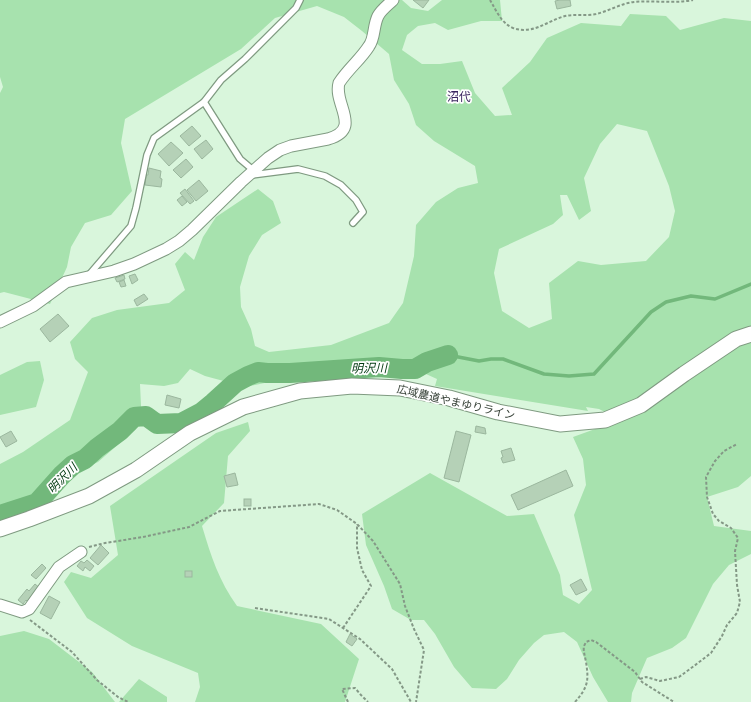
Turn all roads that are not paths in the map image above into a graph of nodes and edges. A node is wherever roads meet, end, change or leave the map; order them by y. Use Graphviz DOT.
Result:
graph roads {
  1 [pos="300,0"];
  2 [pos="393,0"];
  3 [pos="204,102"];
  4 [pos="250,173"];
  5 [pos="353,223"];
  6 [pos="88,276"];
  7 [pos="0,322"];
  8 [pos="751,334"];
  9 [pos="0,529"];
  10 [pos="81,552"];
  11 [pos="0,605"];
  1 -- 3 [label="lane"];
  2 -- 4 [label="street"];
  3 -- 4 [label="lane"];
  3 -- 6 [label="lane"];
  4 -- 5 [label="lane"];
  4 -- 6 [label="street"];
  6 -- 7 [label="street"];
  8 -- 9 [label="street, 広域農道やまゆりライン"];
  10 -- 11 [label="street"];
}
